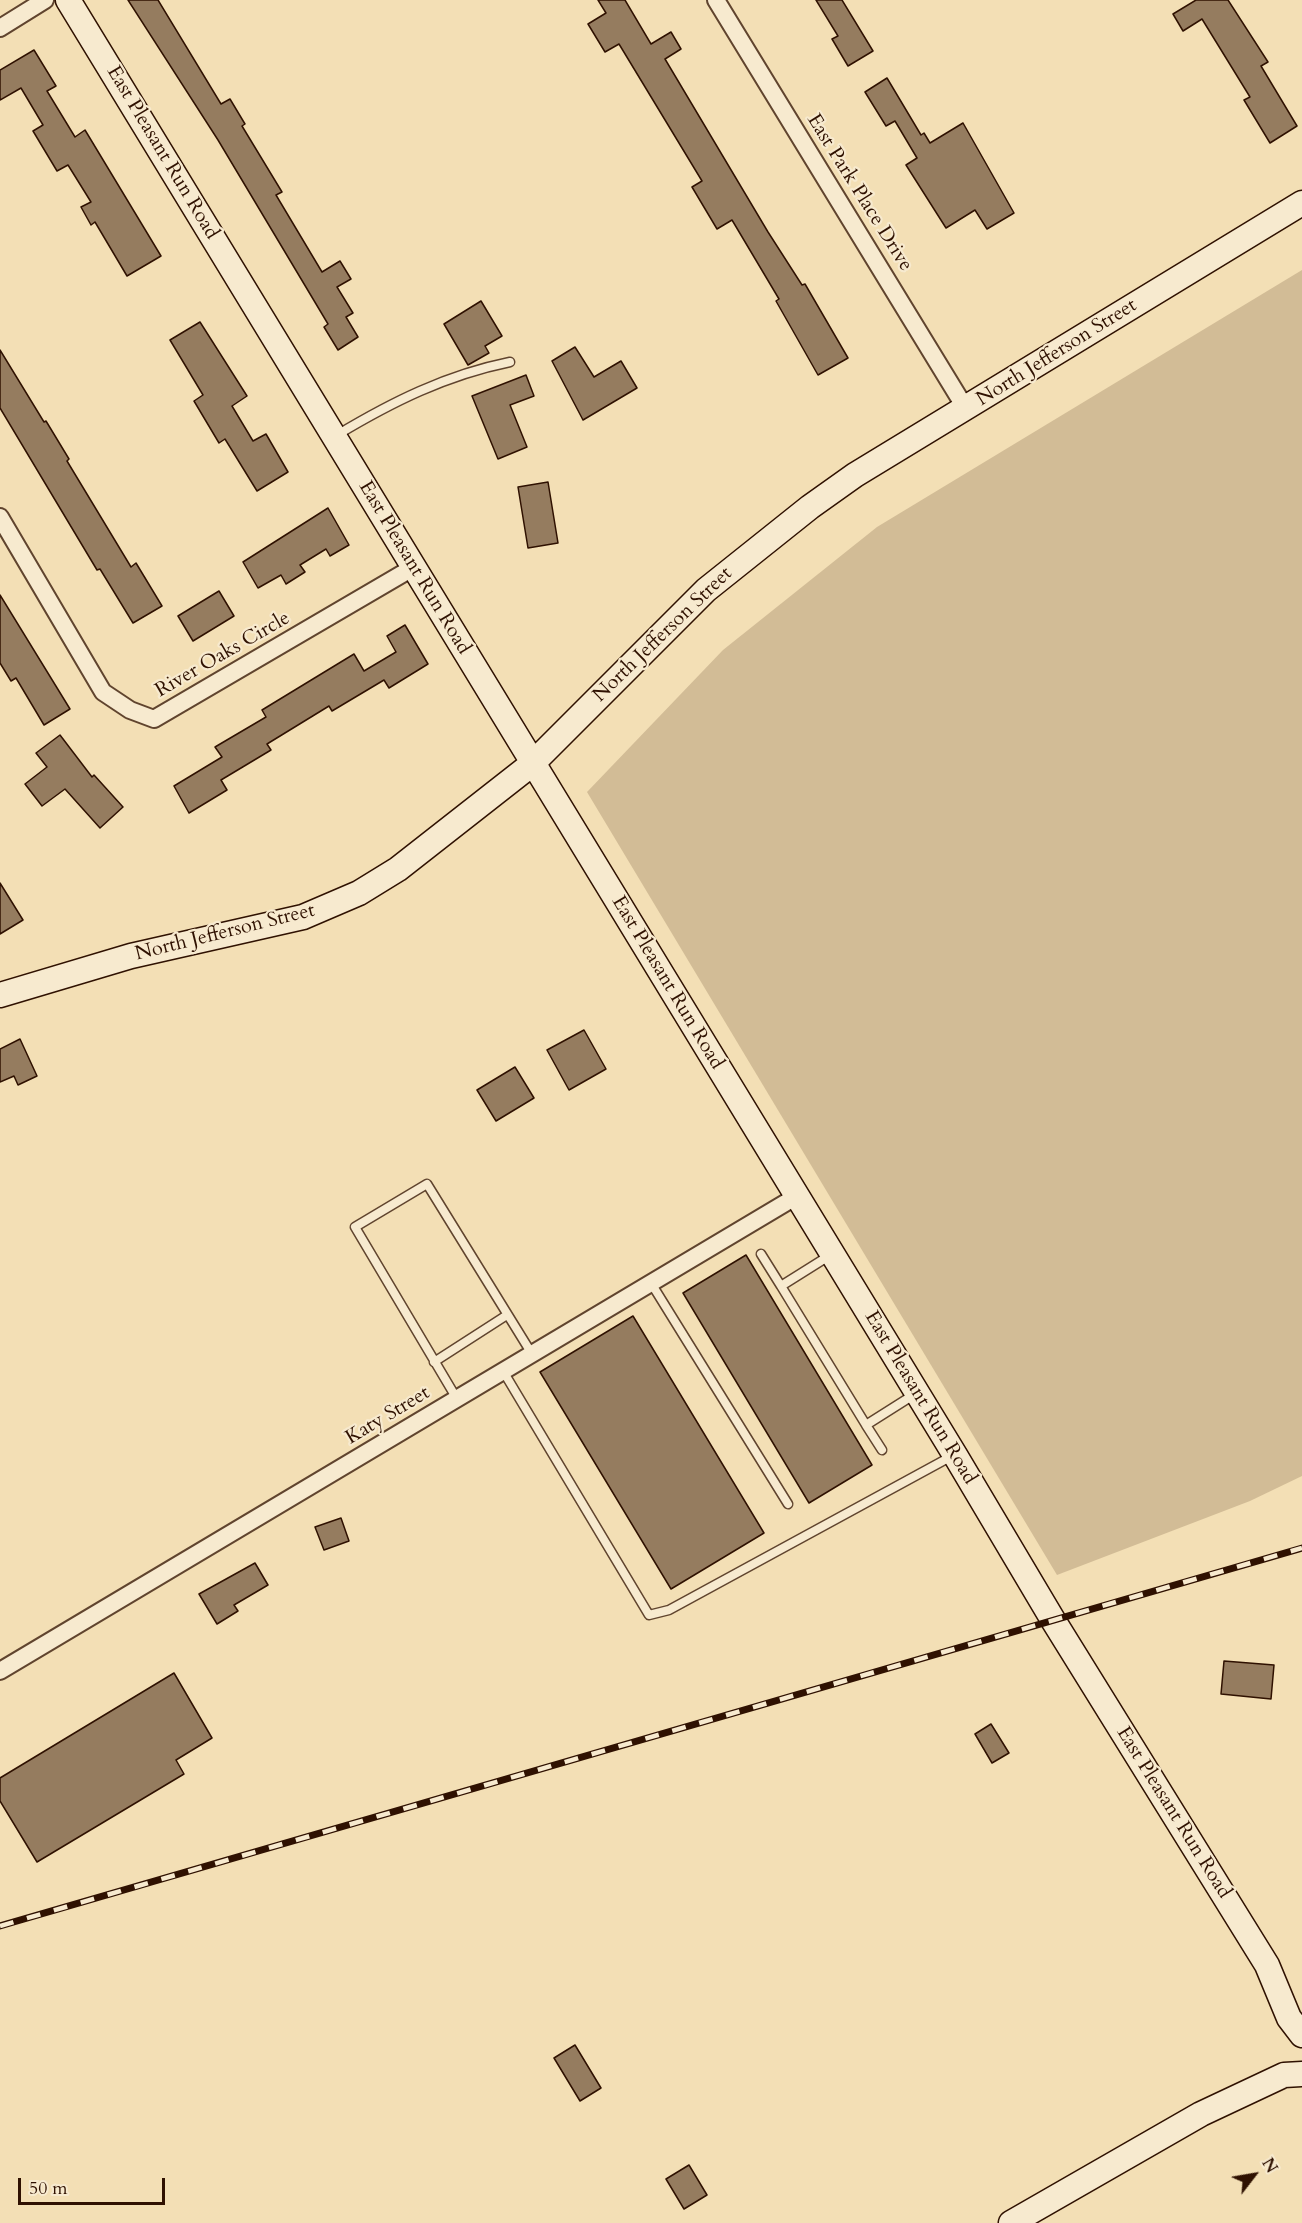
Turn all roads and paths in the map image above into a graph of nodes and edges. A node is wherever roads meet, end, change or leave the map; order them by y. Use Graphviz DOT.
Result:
graph roads {
  1 [pos="45,0"];
  2 [pos="68,0"];
  3 [pos="716,0"];
  4 [pos="0,28"];
  5 [pos="1302,203"];
  6 [pos="510,362"];
  7 [pos="966,409"];
  8 [pos="334,437"];
  9 [pos="0,517"];
  10 [pos="414,567"];
  11 [pos="532,764"];
  12 [pos="0,995"];
  13 [pos="797,1196"];
  14 [pos="761,1254"];
  15 [pos="832,1254"];
  16 [pos="651,1283"];
  17 [pos="781,1286"];
  18 [pos="507,1315"];
  19 [pos="532,1354"];
  20 [pos="434,1362"];
  21 [pos="503,1371"];
  22 [pos="917,1393"];
  23 [pos="457,1399"];
  24 [pos="866,1425"];
  25 [pos="882,1450"];
  26 [pos="955,1455"];
  27 [pos="788,1504"];
  28 [pos="0,1671"];
  29 [pos="1267,1965"];
  30 [pos="1302,2003"];
  31 [pos="1302,2035"];
  32 [pos="1302,2074"];
  33 [pos="1011,2223"];
  1 -- 4 [label="street"];
  2 -- 8 [label="main road, East Pleasant Run Road"];
  3 -- 7 [label="street, East Park Place Drive"];
  5 -- 7 [label="main road, North Jefferson Street"];
  6 -- 8 [label="lane"];
  7 -- 11 [label="main road, North Jefferson Street"];
  8 -- 10 [label="main road, East Pleasant Run Road"];
  9 -- 10 [label="street, River Oaks Circle"];
  10 -- 11 [label="main road, East Pleasant Run Road"];
  11 -- 12 [label="main road, North Jefferson Street"];
  11 -- 13 [label="main road, East Pleasant Run Road"];
  13 -- 15 [label="main road, East Pleasant Run Road"];
  13 -- 16 [label="street, Katy Street"];
  14 -- 17 [label="lane"];
  15 -- 17 [label="lane"];
  15 -- 22 [label="main road, East Pleasant Run Road"];
  16 -- 19 [label="street, Katy Street"];
  16 -- 27 [label="lane"];
  17 -- 24 [label="lane"];
  18 -- 19 [label="lane"];
  18 -- 20 [label="lane"];
  18 -- 20 [label="lane"];
  19 -- 21 [label="street, Katy Street"];
  20 -- 23 [label="lane"];
  21 -- 23 [label="street, Katy Street"];
  21 -- 26 [label="lane"];
  22 -- 24 [label="lane"];
  22 -- 26 [label="main road, East Pleasant Run Road"];
  23 -- 28 [label="street, Katy Street"];
  24 -- 25 [label="lane"];
  26 -- 29 [label="main road, East Pleasant Run Road"];
  29 -- 30 [label="main road, East Pleasant Run Road"];
  29 -- 31 [label="main road, East Pleasant Run Road"];
  32 -- 33 [label="main road"];
}
